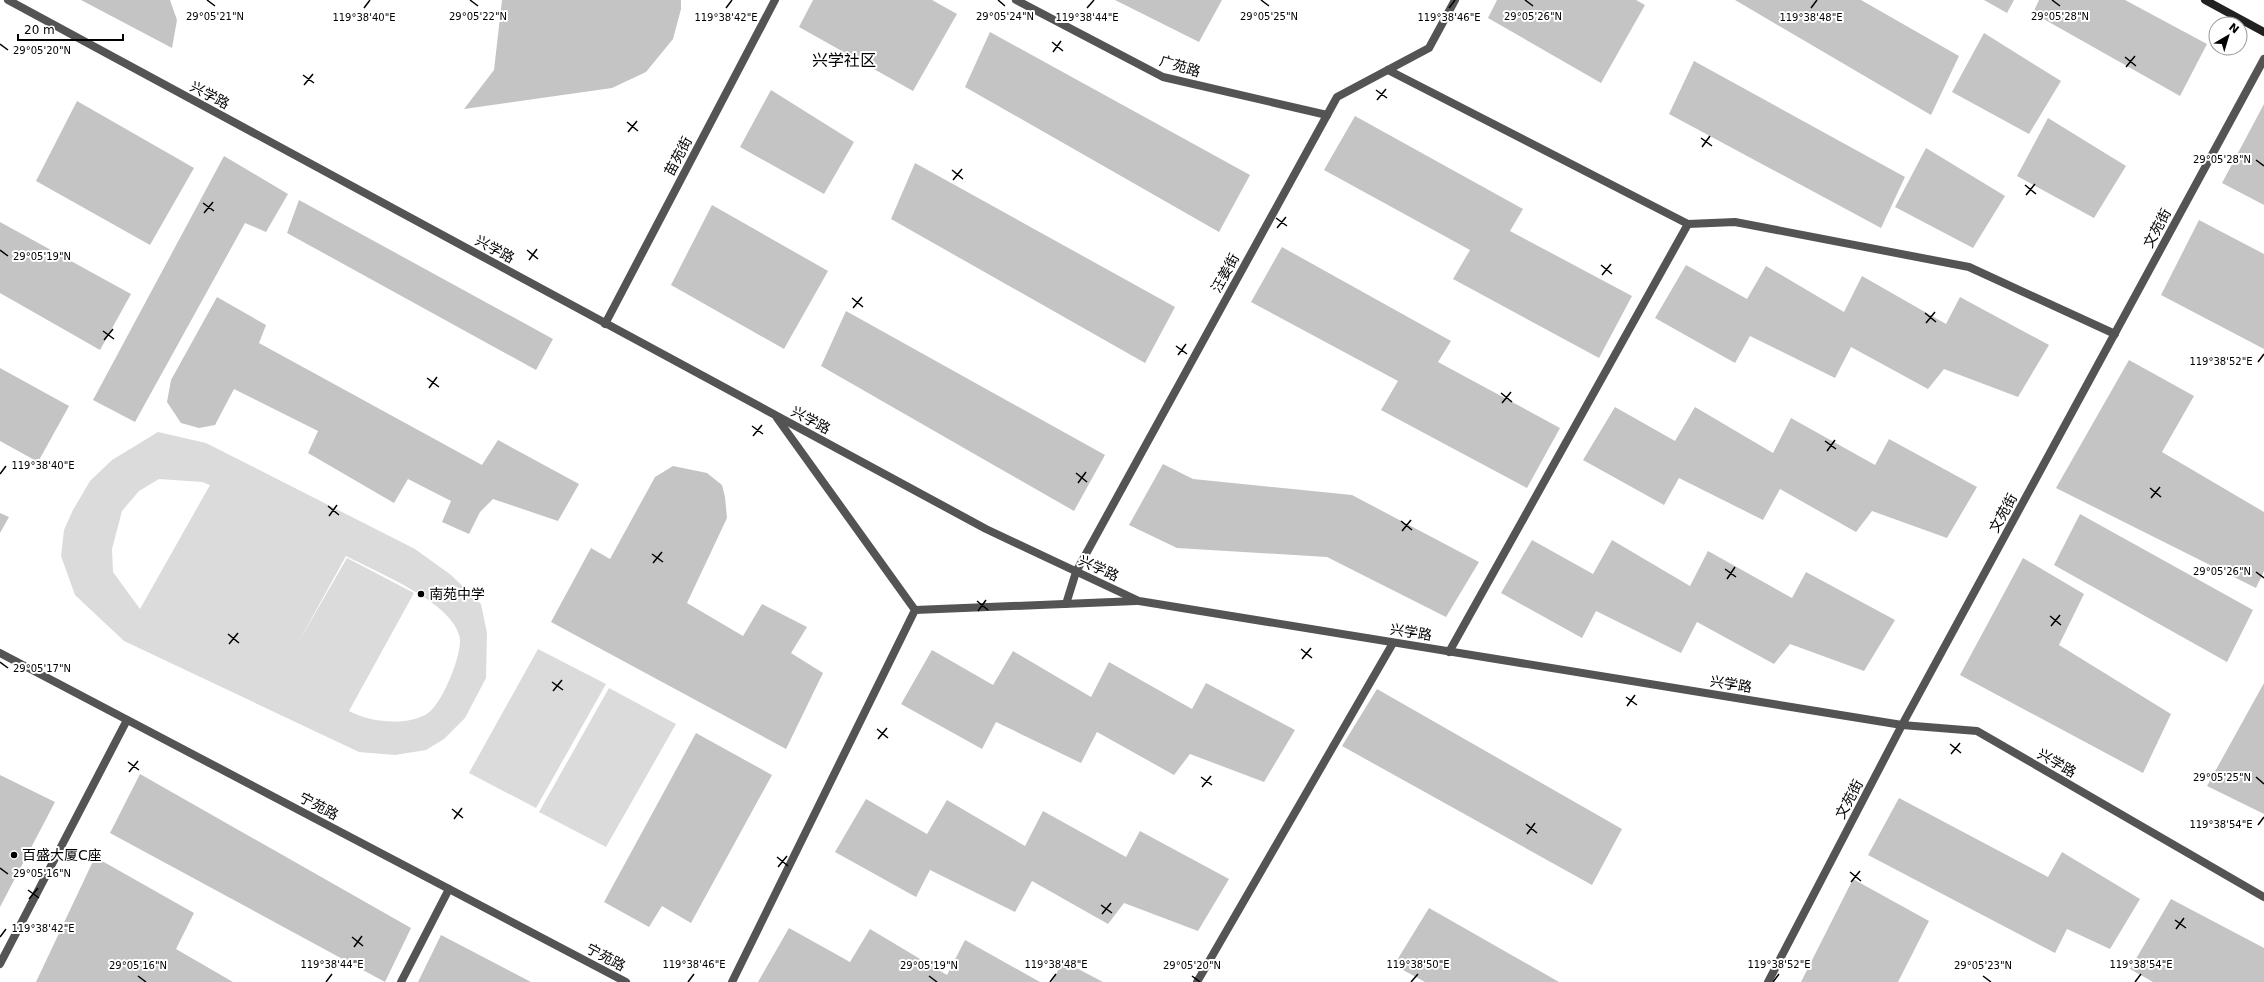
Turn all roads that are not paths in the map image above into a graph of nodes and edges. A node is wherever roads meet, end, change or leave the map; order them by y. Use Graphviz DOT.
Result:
graph roads {
  1 [pos="8,0"];
  2 [pos="775,0"];
  3 [pos="1016,0"];
  4 [pos="1455,0"];
  5 [pos="2205,0"];
  6 [pos="2264,32"];
  7 [pos="2264,59"];
  8 [pos="1388,70"];
  9 [pos="1327,114"];
  10 [pos="1688,224"];
  11 [pos="605,324"];
  12 [pos="2115,334"];
  13 [pos="776,416"];
  14 [pos="1076,572"];
  15 [pos="1139,601"];
  16 [pos="1066,604"];
  17 [pos="915,610"];
  18 [pos="1393,643"];
  19 [pos="1449,652"];
  20 [pos="0,653"];
  21 [pos="127,720"];
  22 [pos="1902,725"];
  23 [pos="449,889"];
  24 [pos="2264,897"];
  25 [pos="0,964"];
  26 [pos="401,982"];
  27 [pos="626,982"];
  28 [pos="732,982"];
  29 [pos="1197,982"];
  30 [pos="1768,982"];
  1 -- 11 [label="street, 兴学路"];
  2 -- 11 [label="street, 苗苑街"];
  3 -- 9 [label="street, 广苑路"];
  4 -- 8 [label="street, 汪姜街"];
  5 -- 6 [label="street"];
  7 -- 12 [label="street, 文苑街"];
  8 -- 9 [label="street, 汪姜街"];
  8 -- 10 [label="street"];
  9 -- 14 [label="street, 汪姜街"];
  10 -- 12 [label="street"];
  10 -- 19 [label="street"];
  11 -- 13 [label="street, 兴学路"];
  12 -- 22 [label="street, 文苑街"];
  13 -- 14 [label="street, 兴学路"];
  13 -- 17 [label="street"];
  14 -- 15 [label="street, 兴学路"];
  14 -- 16 [label="street, 汪姜街"];
  15 -- 16 [label="street"];
  15 -- 18 [label="street, 兴学路"];
  16 -- 17 [label="street"];
  17 -- 28 [label="street"];
  18 -- 19 [label="street, 兴学路"];
  18 -- 29 [label="street"];
  19 -- 22 [label="street, 兴学路"];
  20 -- 21 [label="street, 宁苑路"];
  21 -- 23 [label="street, 宁苑路"];
  21 -- 25 [label="street"];
  22 -- 24 [label="street, 兴学路"];
  22 -- 30 [label="street, 文苑街"];
  23 -- 26 [label="street"];
  23 -- 27 [label="street, 宁苑路"];
}
